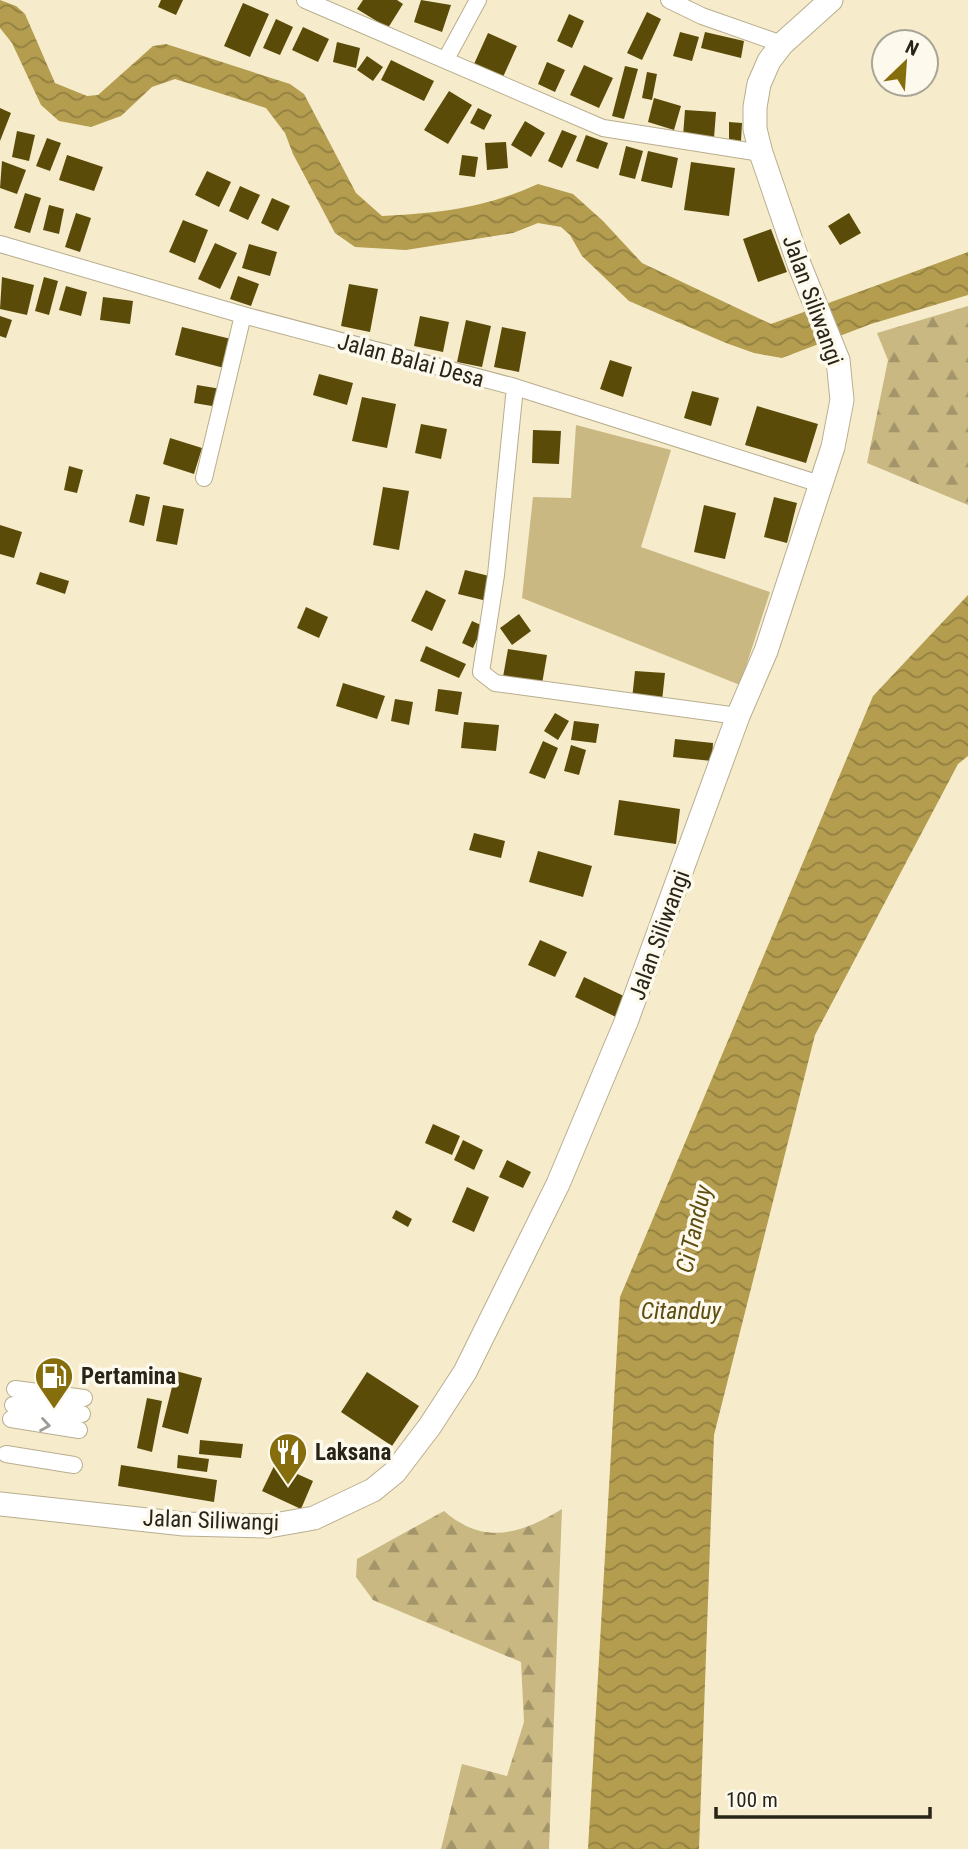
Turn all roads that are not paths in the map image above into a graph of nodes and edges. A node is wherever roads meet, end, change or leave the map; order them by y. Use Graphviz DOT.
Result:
graph roads {
  1 [pos="305,0"];
  2 [pos="478,0"];
  3 [pos="669,0"];
  4 [pos="831,0"];
  5 [pos="782,44"];
  6 [pos="446,59"];
  7 [pos="761,153"];
  8 [pos="0,244"];
  9 [pos="243,315"];
  10 [pos="515,387"];
  11 [pos="204,478"];
  12 [pos="820,484"];
  13 [pos="738,716"];
  14 [pos="82,1414"];
  15 [pos="6,1454"];
  16 [pos="74,1465"];
  17 [pos="0,1504"];
  1 -- 6 [label="street"];
  2 -- 6 [label="street"];
  3 -- 5 [label="street"];
  4 -- 5 [label="highway, Jalan Siliwangi"];
  5 -- 7 [label="highway, Jalan Siliwangi"];
  6 -- 7 [label="street"];
  7 -- 12 [label="highway, Jalan Siliwangi"];
  8 -- 9 [label="street, Jalan Balai Desa"];
  9 -- 10 [label="street, Jalan Balai Desa"];
  9 -- 11 [label="street"];
  10 -- 12 [label="street, Jalan Balai Desa"];
  10 -- 13 [label="street"];
  12 -- 13 [label="highway, Jalan Siliwangi"];
  13 -- 17 [label="highway, Jalan Siliwangi"];
  14 -- 14 [label="street, one-way"];
  15 -- 16 [label="street"];
}
